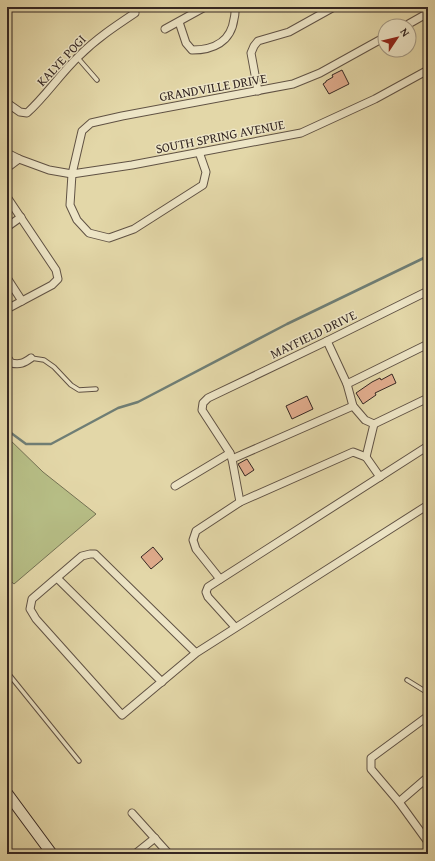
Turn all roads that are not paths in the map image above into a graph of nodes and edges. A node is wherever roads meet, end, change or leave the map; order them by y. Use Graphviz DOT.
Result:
graph roads {
  1 [pos="205,7"];
  2 [pos="234,7"];
  3 [pos="334,7"];
  4 [pos="424,7"];
  5 [pos="135,13"];
  6 [pos="428,14"];
  7 [pos="417,20"];
  8 [pos="179,22"];
  9 [pos="165,29"];
  10 [pos="377,42"];
  11 [pos="77,57"];
  12 [pos="428,70"];
  13 [pos="97,80"];
  14 [pos="258,91"];
  15 [pos="7,103"];
  16 [pos="199,152"];
  17 [pos="7,153"];
  18 [pos="19,160"];
  19 [pos="7,168"];
  20 [pos="72,174"];
  21 [pos="7,197"];
  22 [pos="21,217"];
  23 [pos="7,228"];
  24 [pos="7,278"];
  25 [pos="428,291"];
  26 [pos="22,301"];
  27 [pos="7,309"];
  28 [pos="327,341"];
  29 [pos="428,344"];
  30 [pos="7,357"];
  31 [pos="31,358"];
  32 [pos="347,384"];
  33 [pos="96,389"];
  34 [pos="428,398"];
  35 [pos="353,406"];
  36 [pos="374,424"];
  37 [pos="428,446"];
  38 [pos="231,456"];
  39 [pos="366,457"];
  40 [pos="380,476"];
  41 [pos="175,486"];
  42 [pos="240,502"];
  43 [pos="428,505"];
  44 [pos="57,578"];
  45 [pos="220,579"];
  46 [pos="235,627"];
  47 [pos="196,653"];
  48 [pos="7,672"];
  49 [pos="407,680"];
  50 [pos="162,682"];
  51 [pos="428,693"];
  52 [pos="428,716"];
  53 [pos="78,761"];
  54 [pos="428,777"];
  55 [pos="7,793"];
  56 [pos="400,802"];
  57 [pos="132,813"];
  58 [pos="155,838"];
  59 [pos="427,840"];
  60 [pos="52,854"];
  61 [pos="135,854"];
  62 [pos="169,854"];
  1 -- 8 [label="street"];
  2 -- 8 [label="street"];
  3 -- 14 [label="street"];
  4 -- 6 [label="street"];
  5 -- 11 [label="street, KALYE POGI"];
  6 -- 7 [label="street"];
  8 -- 9 [label="street"];
  10 -- 14 [label="street, GRANDVILLE DRIVE"];
  11 -- 13 [label="lane"];
  11 -- 15 [label="street, KALYE POGI"];
  12 -- 16 [label="street, SOUTH SPRING AVENUE"];
  14 -- 20 [label="street, GRANDVILLE DRIVE"];
  16 -- 20 [label="street, SOUTH SPRING AVENUE"];
  16 -- 20 [label="street, GRANDVILLE DRIVE"];
  17 -- 18 [label="street, SOUTH SPRING AVENUE"];
  18 -- 19 [label="street"];
  18 -- 20 [label="street, SOUTH SPRING AVENUE"];
  21 -- 22 [label="street"];
  22 -- 23 [label="street"];
  22 -- 26 [label="street"];
  24 -- 26 [label="street"];
  25 -- 28 [label="street, MAYFIELD DRIVE"];
  26 -- 27 [label="street"];
  28 -- 32 [label="street"];
  28 -- 38 [label="street, MAYFIELD DRIVE"];
  29 -- 32 [label="street"];
  30 -- 31 [label="street"];
  31 -- 33 [label="lane"];
  32 -- 35 [label="street"];
  34 -- 36 [label="street"];
  35 -- 36 [label="street"];
  35 -- 38 [label="street"];
  36 -- 39 [label="street"];
  37 -- 40 [label="street"];
  38 -- 41 [label="street"];
  38 -- 42 [label="street"];
  39 -- 40 [label="street"];
  39 -- 42 [label="street"];
  40 -- 45 [label="street"];
  42 -- 45 [label="street"];
  43 -- 46 [label="street"];
  44 -- 47 [label="street"];
  44 -- 50 [label="street"];
  44 -- 50 [label="street"];
  45 -- 46 [label="street"];
  46 -- 47 [label="street"];
  47 -- 50 [label="street"];
  48 -- 53 [label="lane"];
  49 -- 51 [label="lane"];
  52 -- 56 [label="street"];
  54 -- 56 [label="street"];
  55 -- 60 [label="main road"];
  56 -- 59 [label="street"];
  57 -- 58 [label="street"];
  58 -- 61 [label="street"];
  58 -- 62 [label="street"];
}
